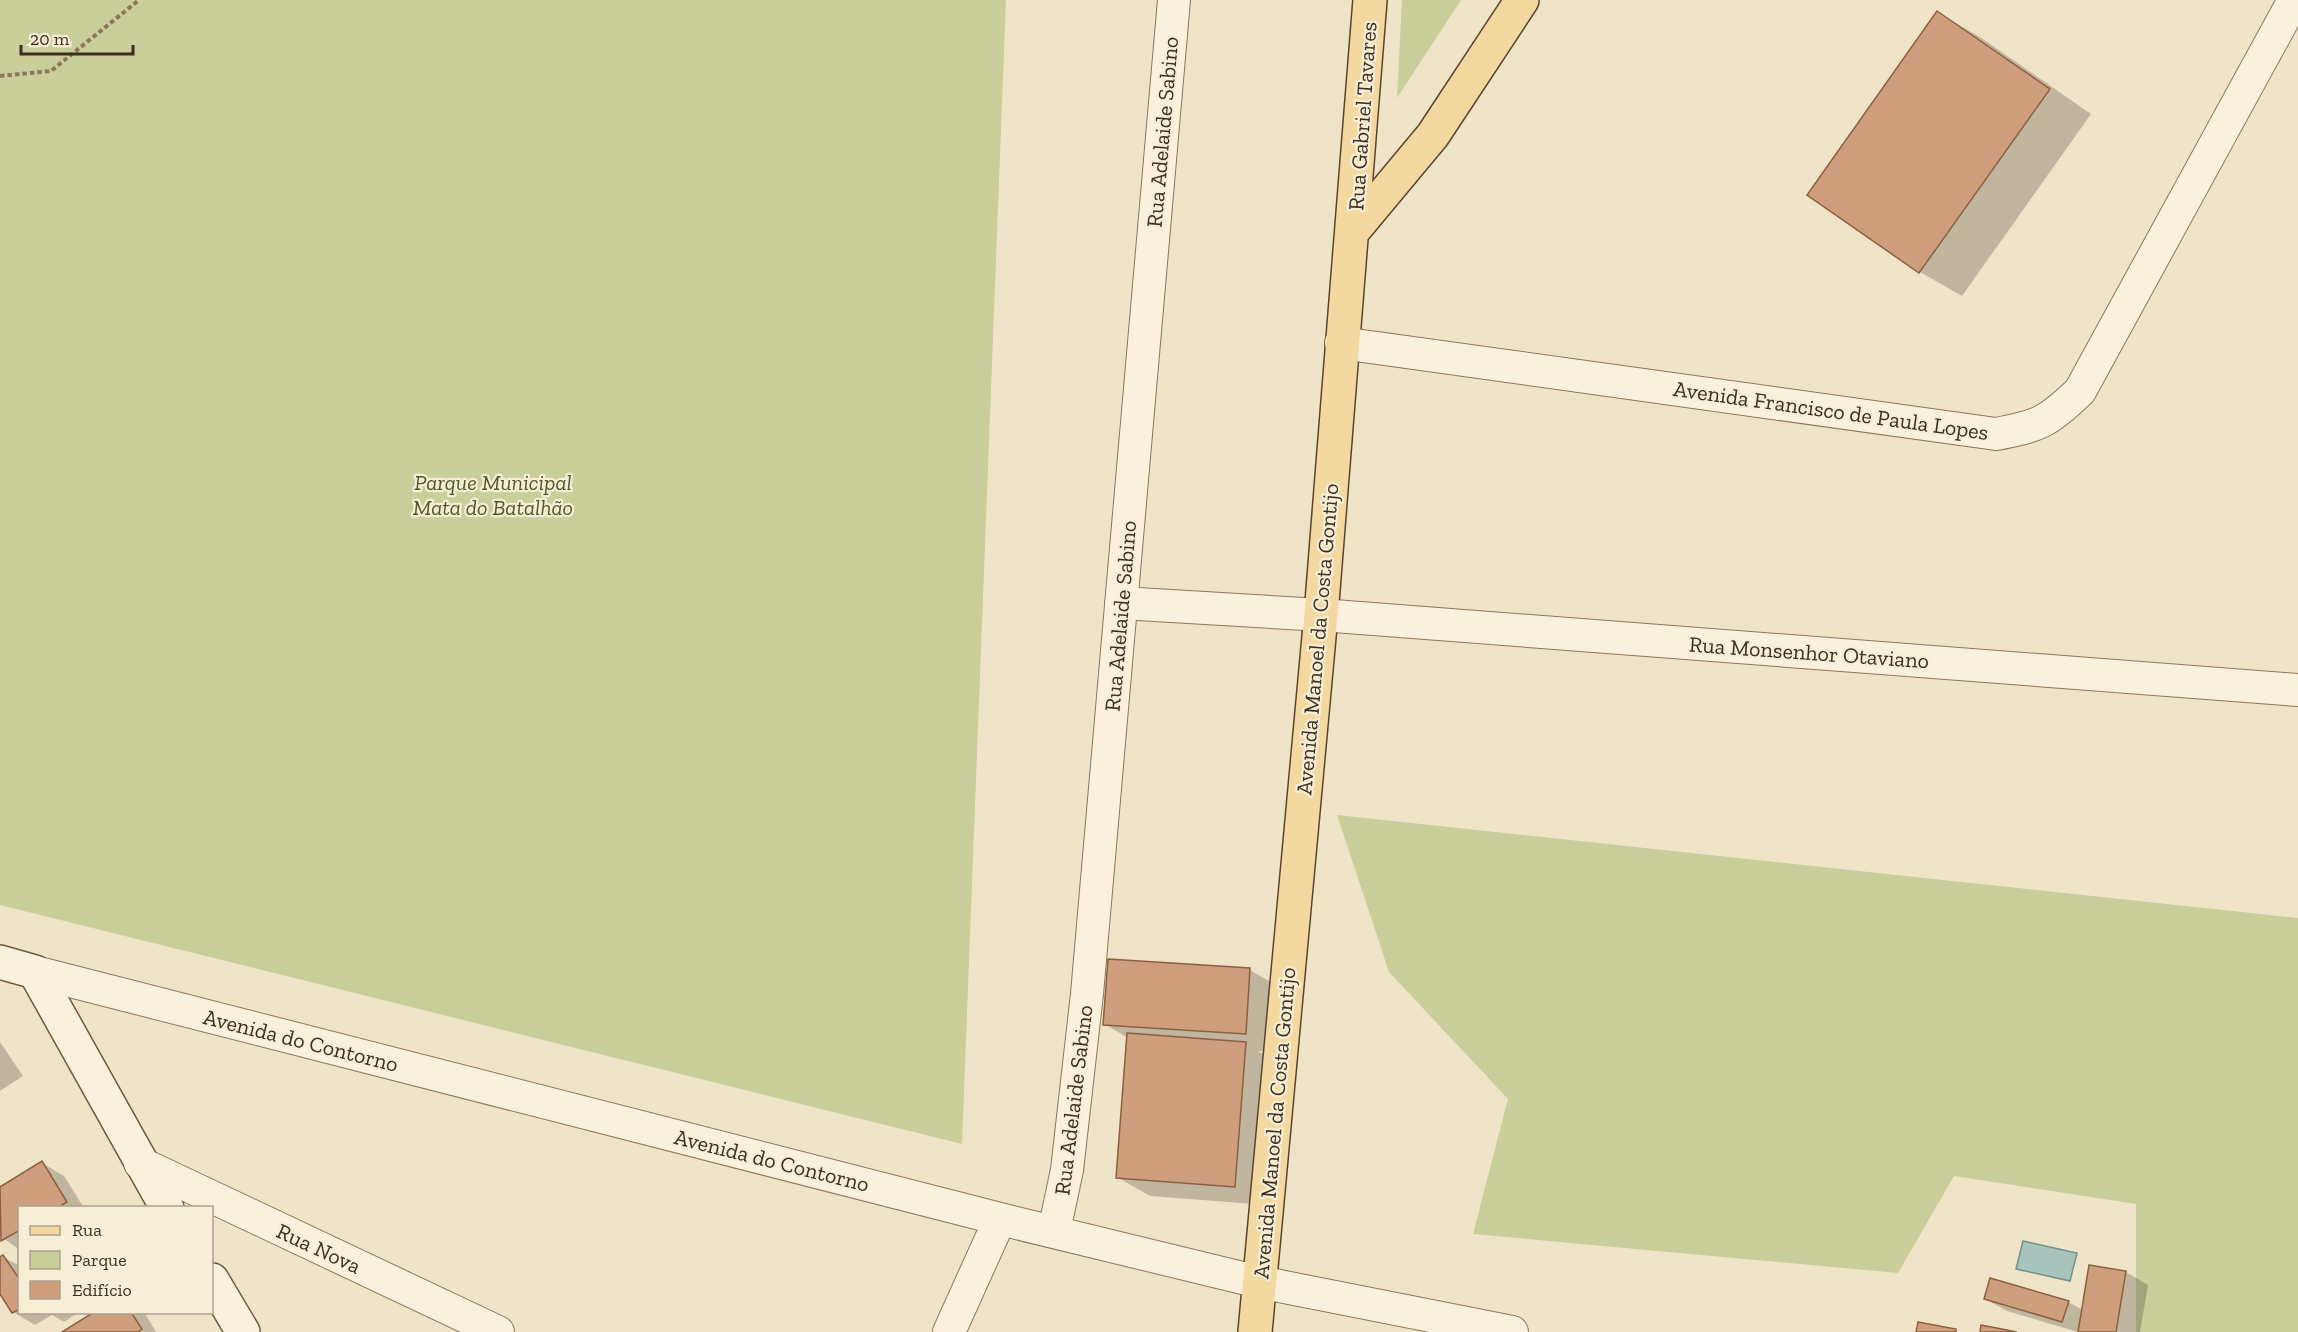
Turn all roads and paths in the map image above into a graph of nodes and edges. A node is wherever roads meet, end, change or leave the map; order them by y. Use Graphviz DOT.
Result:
graph roads {
  1 [pos="140,0"];
  2 [pos="1174,0"];
  3 [pos="1371,0"];
  4 [pos="1522,0"];
  5 [pos="2294,0"];
  6 [pos="2287,36"];
  7 [pos="0,75"];
  8 [pos="1353,231"];
  9 [pos="1341,343"];
  10 [pos="1121,603"];
  11 [pos="1321,615"];
  12 [pos="2298,690"];
  13 [pos="0,962"];
  14 [pos="35,972"];
  15 [pos="140,1163"];
  16 [pos="166,1206"];
  17 [pos="1000,1219"];
  18 [pos="1054,1231"];
  19 [pos="213,1282"];
  20 [pos="1259,1282"];
  21 [pos="243,1332"];
  22 [pos="498,1332"];
  23 [pos="950,1332"];
  24 [pos="1255,1332"];
  25 [pos="1512,1332"];
  1 -- 7 [label="path"];
  2 -- 10 [label="street, Rua Adelaide Sabino"];
  3 -- 8 [label="main road, Rua Gabriel Tavares"];
  4 -- 8 [label="main road"];
  5 -- 6 [label="street, Avenida Francisco de Paula Lopes"];
  6 -- 9 [label="street, Avenida Francisco de Paula Lopes"];
  8 -- 9 [label="main road, Avenida Manoel da Costa Gontijo"];
  9 -- 11 [label="main road, Avenida Manoel da Costa Gontijo"];
  10 -- 11 [label="street, Rua Monsenhor Otaviano"];
  10 -- 18 [label="street, Rua Adelaide Sabino"];
  11 -- 12 [label="street, Rua Monsenhor Otaviano"];
  11 -- 20 [label="main road, Avenida Manoel da Costa Gontijo"];
  13 -- 14 [label="main road"];
  14 -- 15 [label="main road"];
  14 -- 17 [label="street, Avenida do Contorno"];
  15 -- 16 [label="main road"];
  15 -- 22 [label="street, Rua Nova"];
  17 -- 18 [label="street, Avenida do Contorno"];
  17 -- 23 [label="street"];
  18 -- 20 [label="street, Avenida do Contorno"];
  19 -- 21 [label="main road"];
  20 -- 24 [label="main road, Avenida Manoel da Costa Gontijo"];
  20 -- 25 [label="street, Avenida do Contorno"];
}
